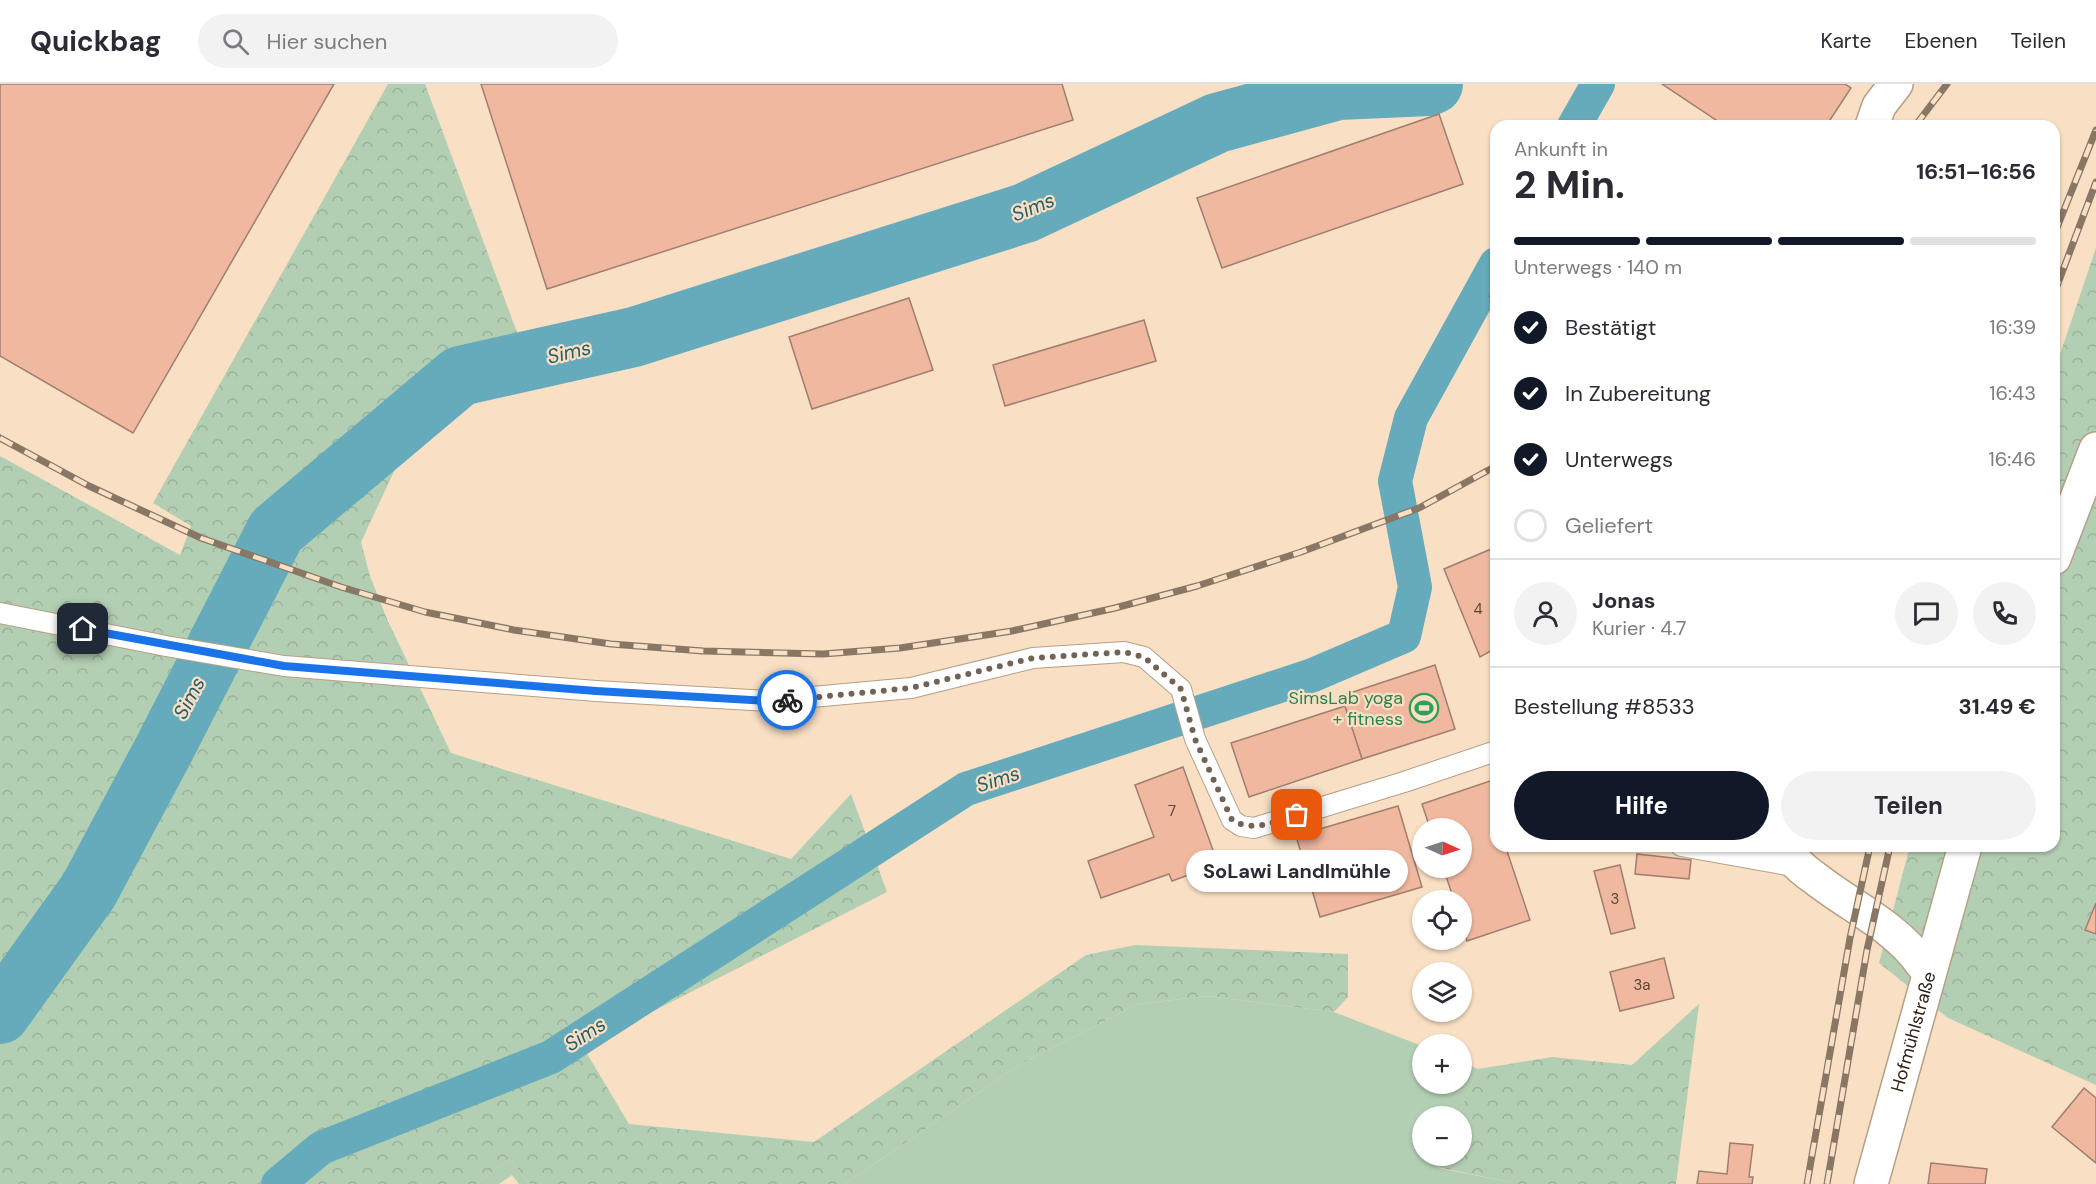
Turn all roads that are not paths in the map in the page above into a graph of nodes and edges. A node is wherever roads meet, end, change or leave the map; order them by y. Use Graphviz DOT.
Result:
graph roads {
  1 [pos="1896,84"];
  2 [pos="1874,120"];
  3 [pos="2096,449"];
  4 [pos="2060,542"];
  5 [pos="0,613"];
  6 [pos="1490,753"];
  7 [pos="1748,852"];
  8 [pos="1963,852"];
  9 [pos="1792,856"];
  10 [pos="1932,964"];
  11 [pos="1872,1184"];
  1 -- 2 [label="street"];
  3 -- 4 [label="street"];
  5 -- 6 [label="lane"];
  7 -- 9 [label="lane"];
  8 -- 10 [label="street"];
  9 -- 10 [label="street, Hofmühlstraße"];
  10 -- 11 [label="street, Hofmühlstraße"];
}
